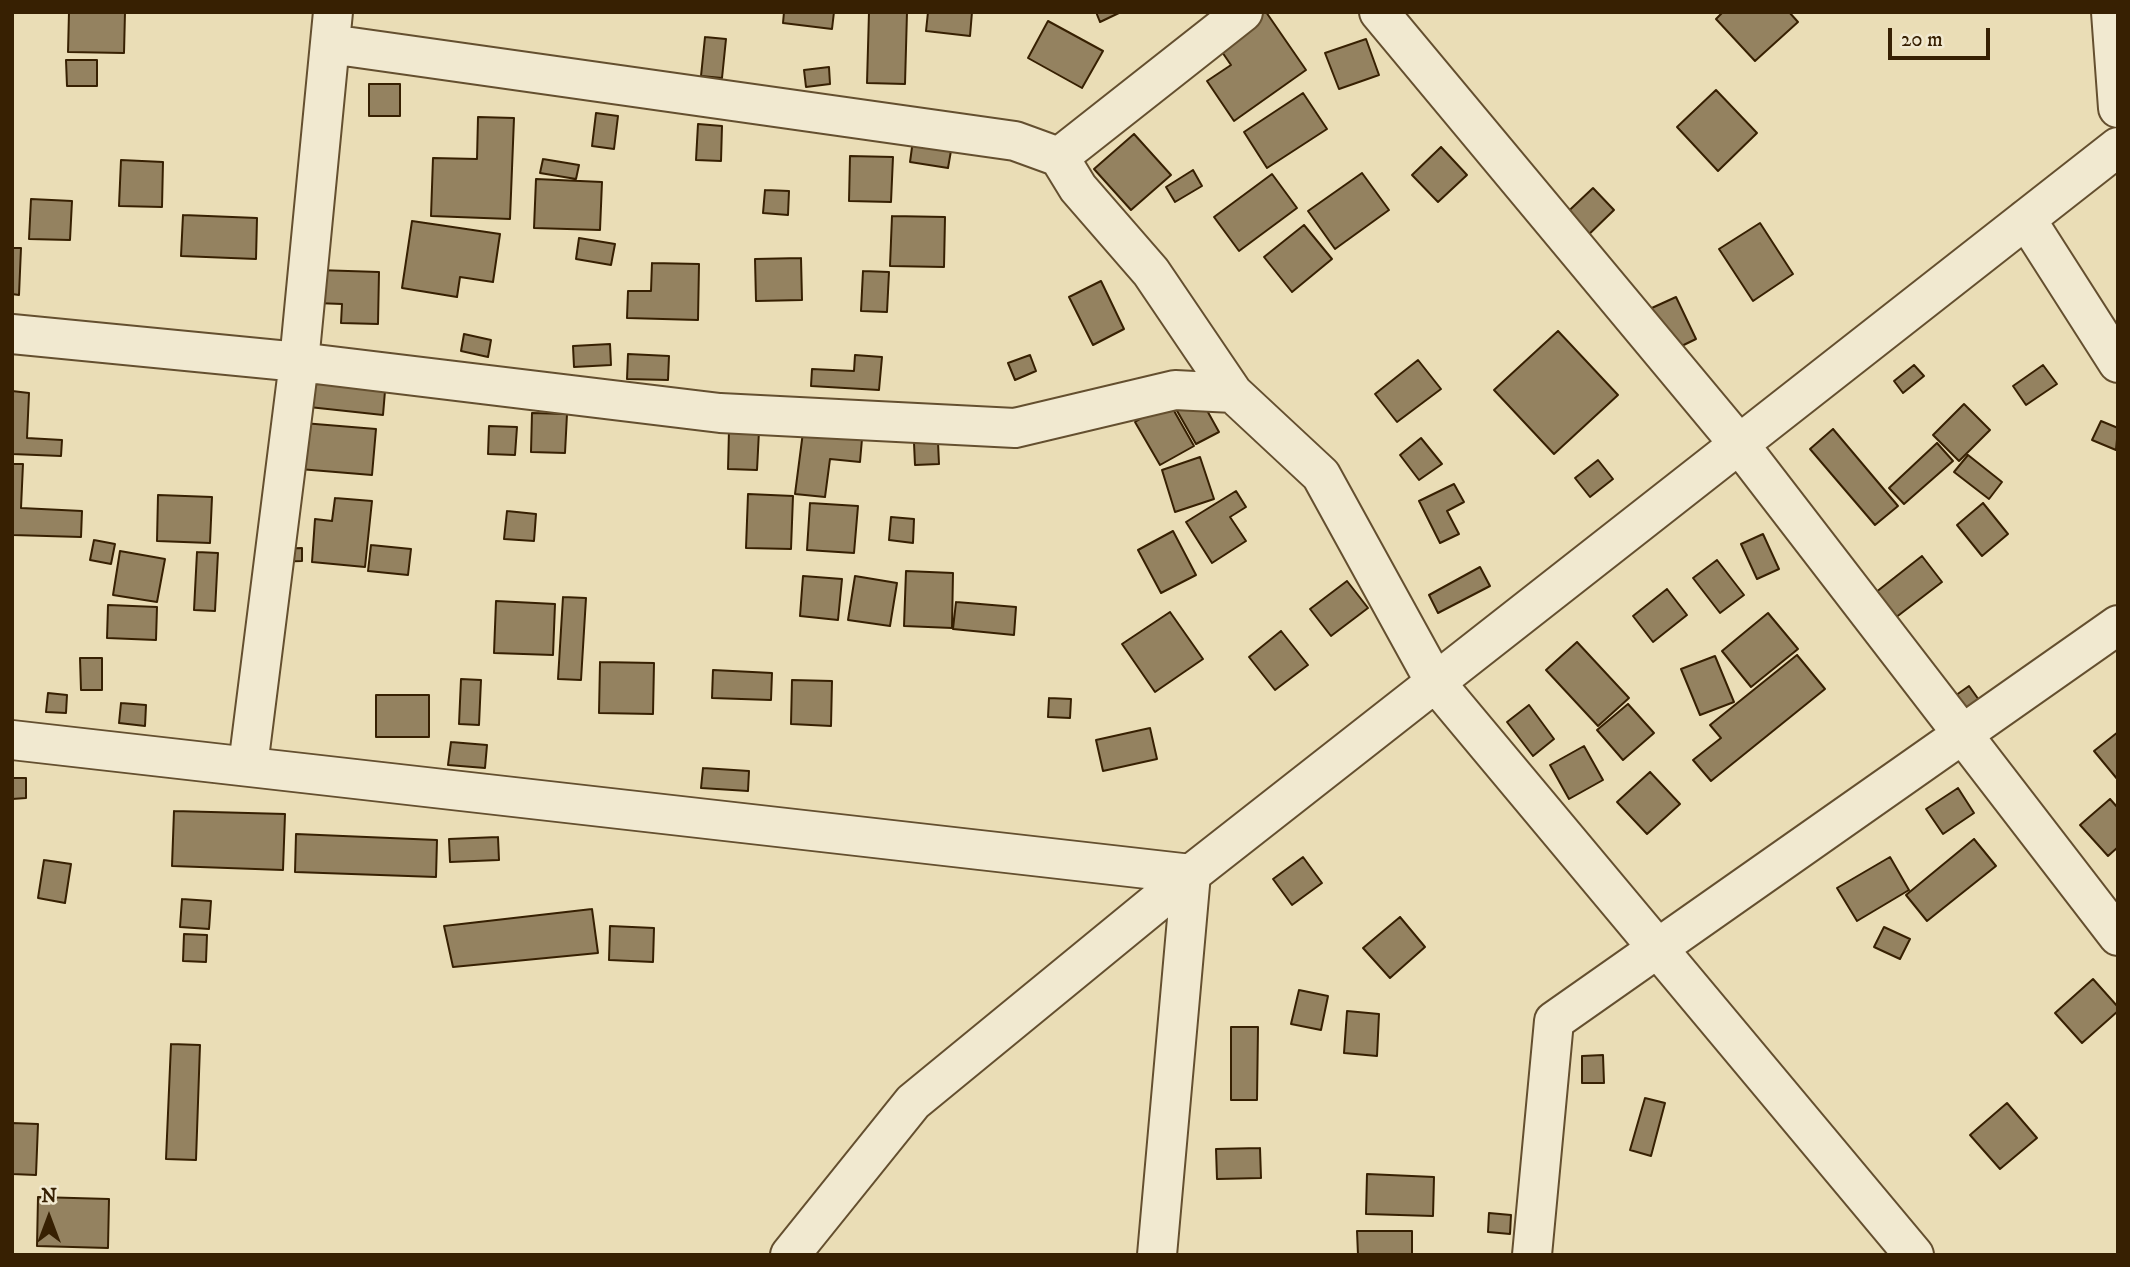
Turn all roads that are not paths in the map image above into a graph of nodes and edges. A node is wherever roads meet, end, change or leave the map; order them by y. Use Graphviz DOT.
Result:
graph roads {
  1 [pos="1243,12"];
  2 [pos="1379,12"];
  3 [pos="2110,12"];
  4 [pos="332,28"];
  5 [pos="2118,108"];
  6 [pos="2118,147"];
  7 [pos="1059,157"];
  8 [pos="2026,219"];
  9 [pos="12,334"];
  10 [pos="299,362"];
  11 [pos="2118,363"];
  12 [pos="1233,393"];
  13 [pos="1739,444"];
  14 [pos="2118,625"];
  15 [pos="1435,682"];
  16 [pos="1962,734"];
  17 [pos="12,740"];
  18 [pos="248,766"];
  19 [pos="1191,874"];
  20 [pos="2118,936"];
  21 [pos="1657,949"];
  22 [pos="790,1255"];
  23 [pos="1157,1255"];
  24 [pos="1532,1255"];
  25 [pos="1914,1255"];
  1 -- 7 [label="street"];
  2 -- 13 [label="street"];
  3 -- 5 [label="street"];
  4 -- 7 [label="street"];
  4 -- 10 [label="street"];
  6 -- 8 [label="street"];
  7 -- 12 [label="street"];
  8 -- 11 [label="street"];
  8 -- 13 [label="street"];
  9 -- 10 [label="street"];
  10 -- 12 [label="street"];
  10 -- 18 [label="street"];
  12 -- 15 [label="street"];
  13 -- 15 [label="street"];
  13 -- 16 [label="street"];
  14 -- 16 [label="street"];
  15 -- 19 [label="street"];
  15 -- 21 [label="street"];
  16 -- 20 [label="street"];
  16 -- 21 [label="street"];
  17 -- 18 [label="street"];
  18 -- 19 [label="street"];
  19 -- 22 [label="street"];
  19 -- 23 [label="street"];
  21 -- 24 [label="street"];
  21 -- 25 [label="street"];
}
